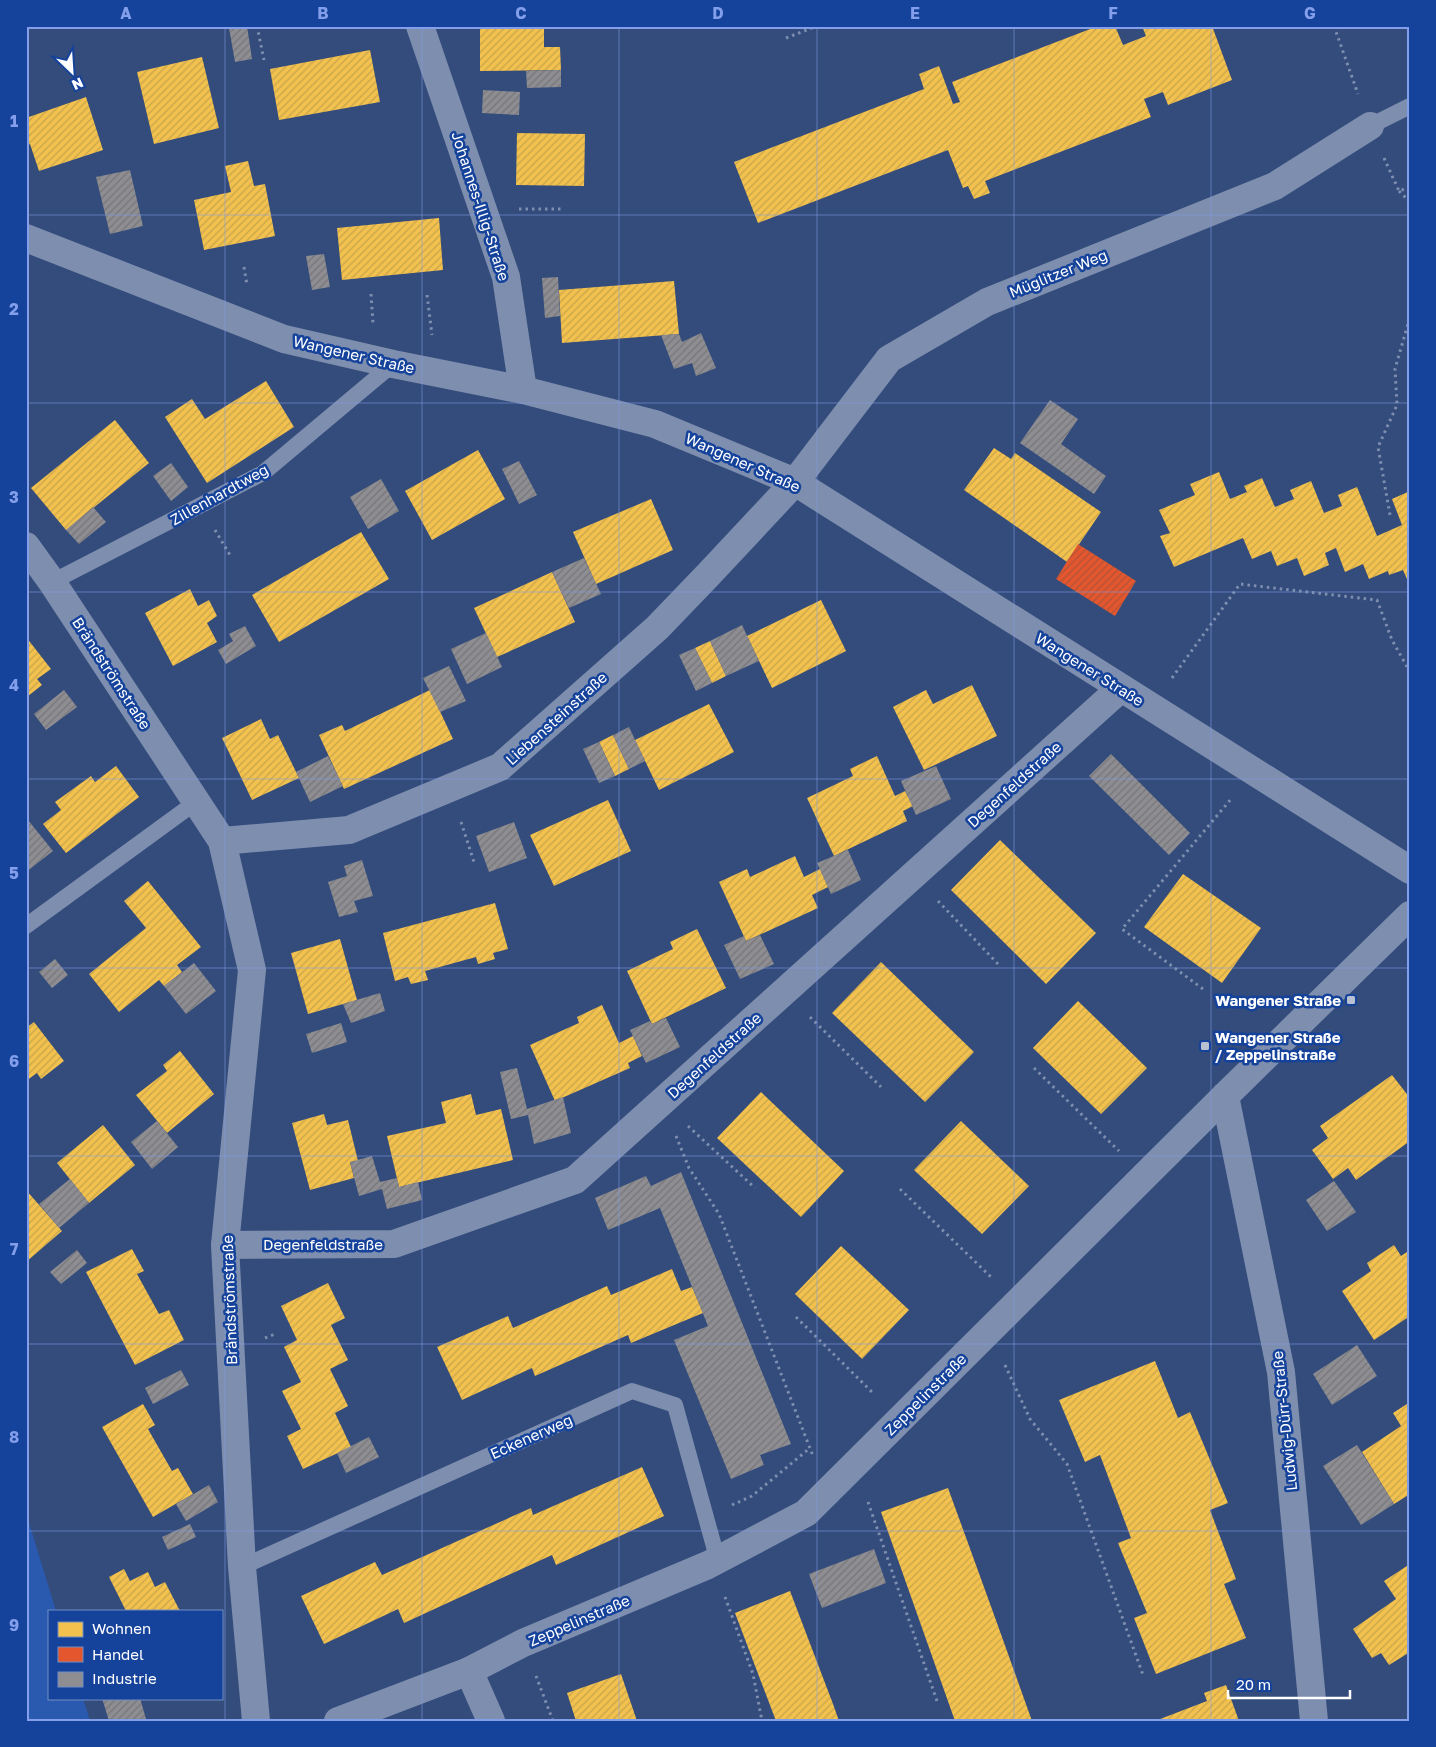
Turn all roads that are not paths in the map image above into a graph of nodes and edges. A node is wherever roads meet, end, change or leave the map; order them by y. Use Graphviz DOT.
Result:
graph roads {
  1 [pos="420,26"];
  2 [pos="1410,106"];
  3 [pos="1370,126"];
  4 [pos="26,238"];
  5 [pos="393,364"];
  6 [pos="524,390"];
  7 [pos="795,482"];
  8 [pos="26,546"];
  9 [pos="52,582"];
  10 [pos="1120,689"];
  11 [pos="196,802"];
  12 [pos="222,841"];
  13 [pos="1410,870"];
  14 [pos="1410,915"];
  15 [pos="26,926"];
  16 [pos="1225,1096"];
  17 [pos="225,1245"];
  18 [pos="715,1562"];
  19 [pos="242,1567"];
  20 [pos="469,1671"];
  21 [pos="256,1721"];
  22 [pos="338,1721"];
  23 [pos="491,1721"];
  24 [pos="1314,1721"];
  1 -- 6 [label="street, Johannes-Illig-Straße"];
  2 -- 3 [label="lane"];
  3 -- 7 [label="street, Müglitzer Weg"];
  4 -- 5 [label="street, Wangener Straße"];
  5 -- 6 [label="street, Wangener Straße"];
  5 -- 9 [label="lane, Zillenhardtweg"];
  6 -- 7 [label="street, Wangener Straße"];
  7 -- 10 [label="street, Wangener Straße"];
  7 -- 12 [label="street, Liebensteinstraße"];
  8 -- 9 [label="street, Brändströmstraße"];
  9 -- 11 [label="street, Brändströmstraße"];
  10 -- 13 [label="street, Wangener Straße"];
  10 -- 17 [label="street, Degenfeldstraße"];
  11 -- 12 [label="street, Brändströmstraße"];
  11 -- 15 [label="lane"];
  12 -- 17 [label="street, Brändströmstraße"];
  14 -- 16 [label="street, Zeppelinstraße"];
  16 -- 18 [label="street, Zeppelinstraße"];
  16 -- 24 [label="street, Ludwig-Dürr-Straße"];
  17 -- 19 [label="street, Brändströmstraße"];
  18 -- 19 [label="lane, Eckenerweg"];
  18 -- 20 [label="street, Zeppelinstraße"];
  19 -- 21 [label="street, Brändströmstraße"];
  20 -- 22 [label="street, Zeppelinstraße"];
  20 -- 23 [label="street"];
}
